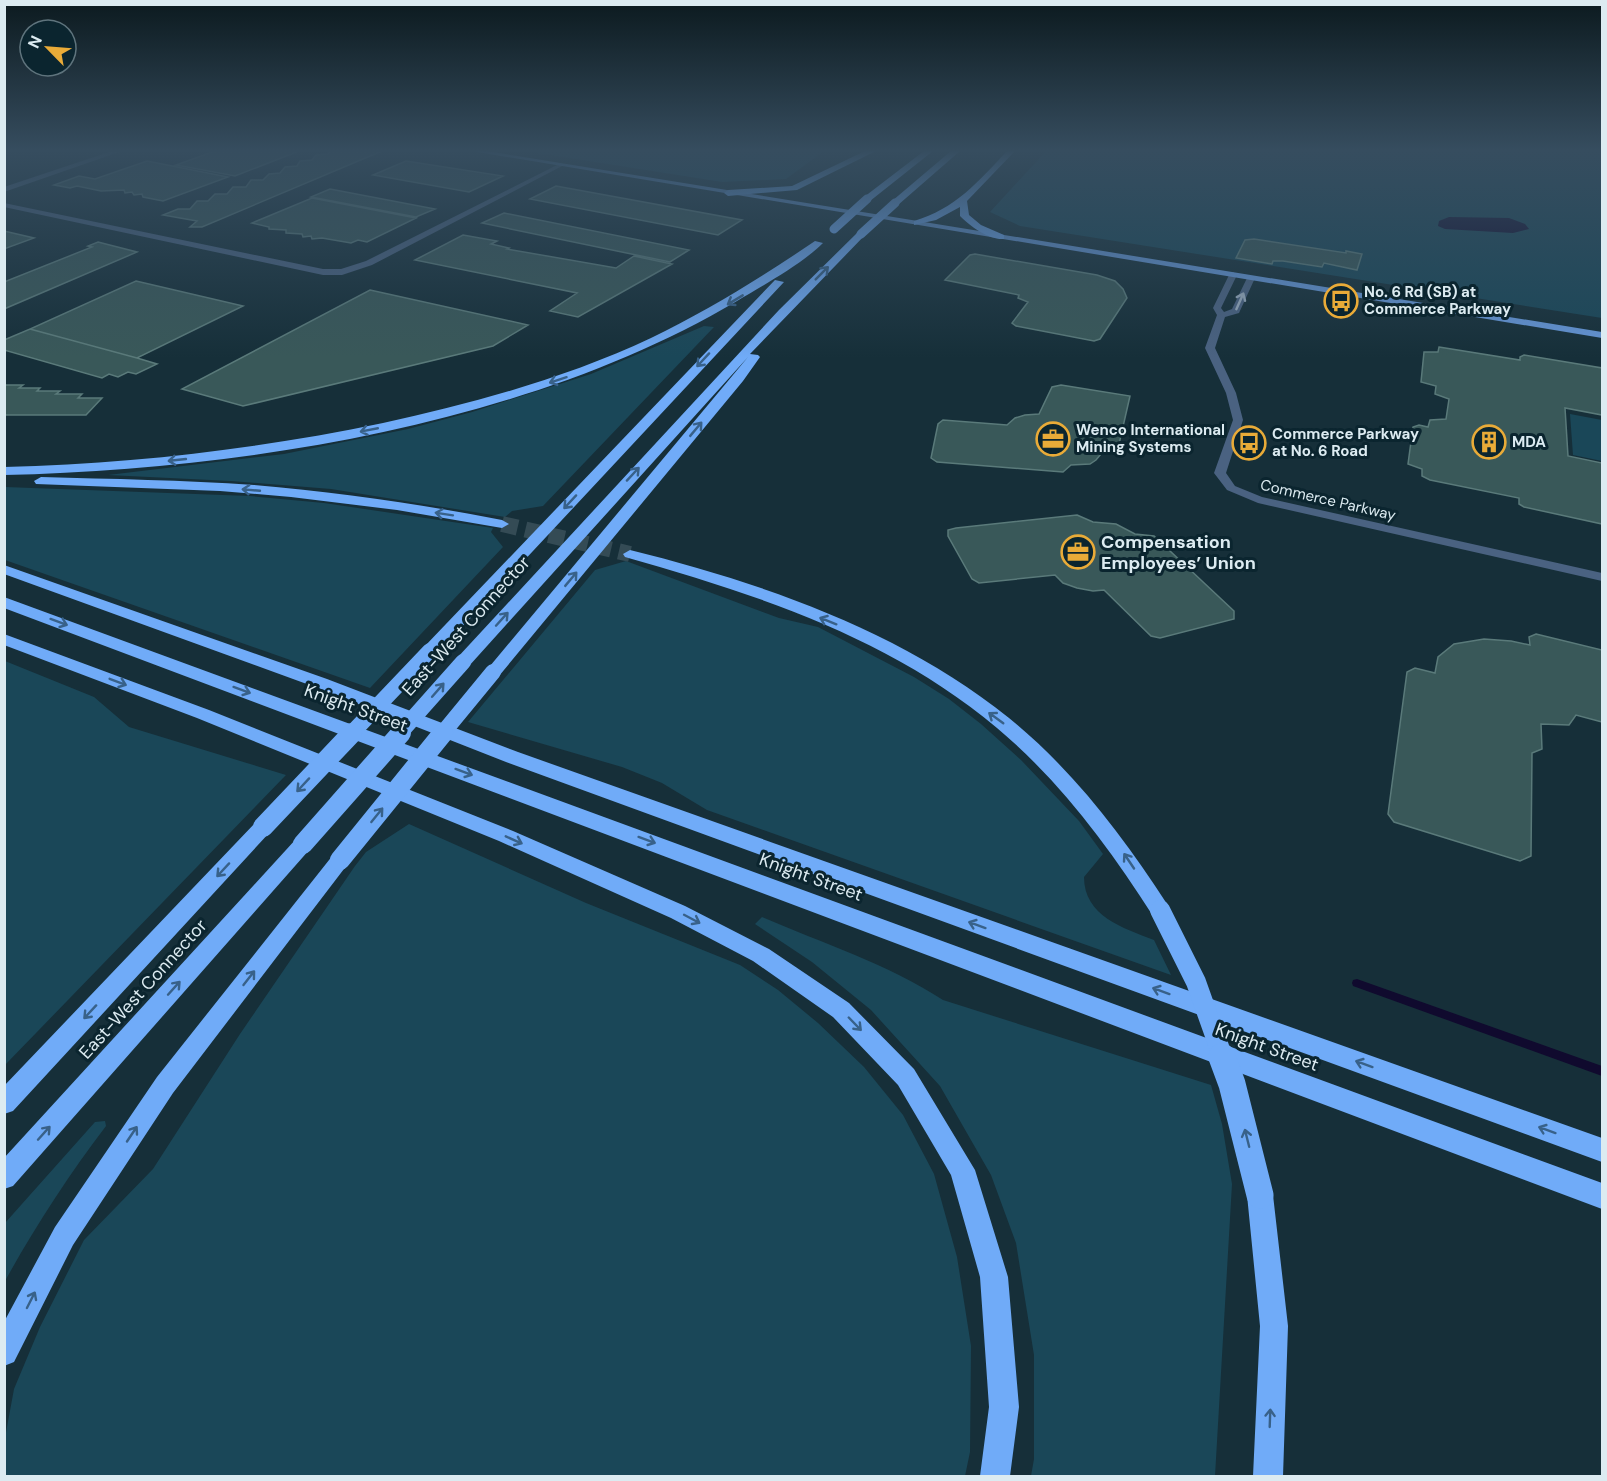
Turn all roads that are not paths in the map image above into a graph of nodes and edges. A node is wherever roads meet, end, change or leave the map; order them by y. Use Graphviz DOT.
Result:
graph roads {
  1 [pos="76,220"];
  2 [pos="453,220"];
  3 [pos="844,220"];
  4 [pos="876,220"];
  5 [pos="899,220"];
  6 [pos="926,220"];
  7 [pos="970,220"];
  8 [pos="917,223"];
  9 [pos="1001,237"];
  10 [pos="818,243"];
  11 [pos="1233,275"];
  12 [pos="1251,278"];
  13 [pos="783,312"];
  14 [pos="1221,315"];
  15 [pos="1602,335"];
  16 [pos="4,471"];
  17 [pos="4,481"];
  18 [pos="502,524"];
  19 [pos="630,554"];
  20 [pos="4,568"];
  21 [pos="1602,577"];
  22 [pos="4,602"];
  23 [pos="4,639"];
  24 [pos="4,1102"];
  25 [pos="1602,1150"];
  26 [pos="4,1177"];
  27 [pos="1602,1196"];
  28 [pos="4,1353"];
  29 [pos="995,1476"];
  30 [pos="1268,1476"];
  1 -- 2 [label="street"];
  3 -- 10 [label="highway, East-West Connector, bridge"];
  13 -- 4 [label="highway, East-West Connector, one-way, bridge"];
  5 -- 8 [label="main road"];
  6 -- 8 [label="highway"];
  7 -- 9 [label="highway"];
  8 -- 9 [label="main road"];
  9 -- 11 [label="main road"];
  10 -- 16 [label="highway, one-way"];
  10 -- 24 [label="highway, East-West Connector, one-way, bridge"];
  11 -- 12 [label="main road"];
  11 -- 14 [label="street, Commerce Parkway"];
  14 -- 12 [label="street, one-way"];
  12 -- 15 [label="main road"];
  26 -- 13 [label="highway, East-West Connector, one-way, bridge"];
  28 -- 13 [label="highway, one-way, bridge"];
  14 -- 21 [label="street, Commerce Parkway"];
  18 -- 17 [label="highway, one-way"];
  30 -- 19 [label="highway, one-way, bridge"];
  25 -- 20 [label="highway, Knight Street, one-way"];
  22 -- 27 [label="highway, Knight Street, one-way"];
  23 -- 29 [label="highway, one-way"];
}
